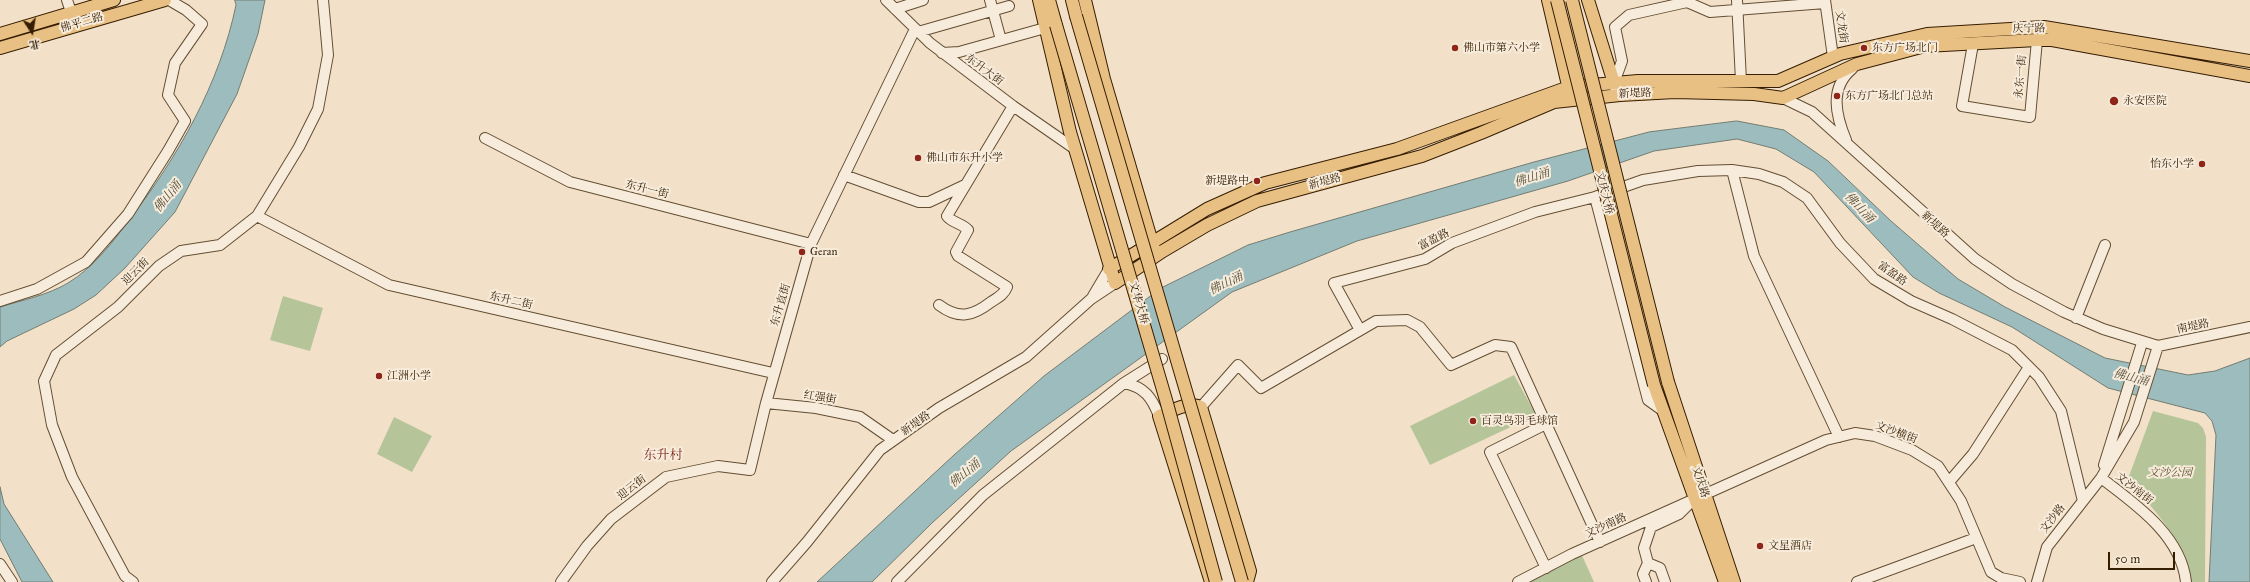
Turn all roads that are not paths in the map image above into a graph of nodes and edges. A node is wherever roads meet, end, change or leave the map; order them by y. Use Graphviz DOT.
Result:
graph roads {
  1 [pos="67,0"];
  2 [pos="114,0"];
  3 [pos="165,0"];
  4 [pos="169,0"];
  5 [pos="323,0"];
  6 [pos="886,0"];
  7 [pos="923,0"];
  8 [pos="990,0"];
  9 [pos="1039,0"];
  10 [pos="1049,0"];
  11 [pos="1072,0"];
  12 [pos="1085,0"];
  13 [pos="1548,0"];
  14 [pos="1558,0"];
  15 [pos="1572,0"];
  16 [pos="1588,0"];
  17 [pos="1687,1"];
  18 [pos="1825,2"];
  19 [pos="1738,5"];
  20 [pos="1009,6"];
  21 [pos="895,9"];
  22 [pos="993,10"];
  23 [pos="71,12"];
  24 [pos="1051,26"];
  25 [pos="916,30"];
  26 [pos="0,34"];
  27 [pos="1002,40"];
  28 [pos="2037,40"];
  29 [pos="1973,44"];
  30 [pos="0,48"];
  31 [pos="942,53"];
  32 [pos="1833,57"];
  33 [pos="2250,61"];
  34 [pos="1857,64"];
  35 [pos="1836,74"];
  36 [pos="2250,76"];
  37 [pos="1778,81"];
  38 [pos="1741,82"];
  39 [pos="1614,83"];
  40 [pos="1569,87"];
  41 [pos="1618,95"];
  42 [pos="1783,98"];
  43 [pos="1570,100"];
  44 [pos="1013,106"];
  45 [pos="485,138"];
  46 [pos="1847,144"];
  47 [pos="1075,149"];
  48 [pos="1732,170"];
  49 [pos="844,176"];
  50 [pos="965,186"];
  51 [pos="1595,197"];
  52 [pos="257,216"];
  53 [pos="1152,242"];
  54 [pos="811,244"];
  55 [pos="2105,245"];
  56 [pos="1156,256"];
  57 [pos="1110,268"];
  58 [pos="1115,283"];
  59 [pos="1091,299"];
  60 [pos="0,301"];
  61 [pos="939,305"];
  62 [pos="2076,318"];
  63 [pos="2249,325"];
  64 [pos="1360,330"];
  65 [pos="2142,343"];
  66 [pos="2158,346"];
  67 [pos="1162,359"];
  68 [pos="2029,367"];
  69 [pos="773,373"];
  70 [pos="1668,382"];
  71 [pos="1124,383"];
  72 [pos="1654,385"];
  73 [pos="766,403"];
  74 [pos="1200,407"];
  75 [pos="1662,410"];
  76 [pos="1159,416"];
  77 [pos="1546,424"];
  78 [pos="1839,437"];
  79 [pos="893,440"];
  80 [pos="2101,478"];
  81 [pos="1949,482"];
  82 [pos="1699,497"];
  83 [pos="2083,502"];
  84 [pos="1976,538"];
  85 [pos="1600,542"];
  86 [pos="1648,562"];
  87 [pos="0,564"];
  88 [pos="1546,568"];
  89 [pos="12,582"];
  90 [pos="133,582"];
  91 [pos="561,582"];
  92 [pos="772,582"];
  93 [pos="897,582"];
  94 [pos="1211,582"];
  95 [pos="1216,582"];
  96 [pos="1242,582"];
  97 [pos="1247,582"];
  98 [pos="1518,582"];
  99 [pos="1646,582"];
  100 [pos="1665,582"];
  101 [pos="1725,582"];
  102 [pos="1734,582"];
  103 [pos="1857,582"];
  104 [pos="2020,582"];
  105 [pos="2037,582"];
  106 [pos="2186,582"];
  1 -- 23 [label="street"];
  2 -- 23 [label="main road, 佛平二路"];
  3 -- 30 [label="main road, 佛平二路"];
  4 -- 60 [label="street"];
  5 -- 52 [label="street, 迎云街"];
  6 -- 21 [label="street, 东升大街"];
  7 -- 21 [label="street"];
  8 -- 22 [label="street"];
  9 -- 24 [label="main road"];
  10 -- 24 [label="main road"];
  11 -- 96 [label="main road, bridge"];
  12 -- 53 [label="main road"];
  13 -- 40 [label="main road"];
  14 -- 72 [label="main road, 文庆大桥, bridge"];
  15 -- 70 [label="main road, 文庆大桥, bridge"];
  16 -- 39 [label="main road"];
  17 -- 19 [label="street"];
  17 -- 39 [label="street"];
  18 -- 19 [label="street"];
  18 -- 32 [label="street, 文龙街"];
  19 -- 38 [label="street"];
  20 -- 22 [label="street"];
  21 -- 25 [label="street, 东升大街"];
  22 -- 25 [label="street"];
  22 -- 27 [label="street"];
  23 -- 26 [label="main road, 佛平二路"];
  24 -- 27 [label="street"];
  24 -- 47 [label="main road"];
  24 -- 95 [label="main road, 文华大桥, bridge"];
  25 -- 31 [label="street, 东升大街"];
  25 -- 49 [label="street, 东升直街"];
  27 -- 31 [label="street"];
  28 -- 29 [label="main road, 庆宁路"];
  28 -- 29 [label="street, 永东一街"];
  28 -- 36 [label="main road, 庆宁路"];
  29 -- 34 [label="main road, 庆宁路"];
  31 -- 44 [label="street, 东升大街"];
  32 -- 33 [label="main road, 庆宁路"];
  32 -- 35 [label="main road"];
  32 -- 37 [label="main road, 新堤路"];
  34 -- 35 [label="main road, 庆宁路"];
  34 -- 46 [label="street"];
  35 -- 42 [label="main road, 庆宁路"];
  37 -- 38 [label="main road, 新堤路"];
  37 -- 42 [label="main road"];
  38 -- 39 [label="main road, 新堤路"];
  39 -- 40 [label="main road, 新堤路"];
  39 -- 41 [label="street"];
  40 -- 43 [label="main road"];
  40 -- 53 [label="main road, 新堤路"];
  41 -- 42 [label="main road, 新堤路"];
  41 -- 43 [label="main road, 新堤路"];
  42 -- 46 [label="street, 新堤路"];
  43 -- 56 [label="main road, 新堤路"];
  44 -- 47 [label="street, 东升大街"];
  44 -- 50 [label="street"];
  45 -- 54 [label="street, 东升一街"];
  46 -- 62 [label="street, 新堤路"];
  47 -- 57 [label="main road"];
  48 -- 51 [label="street, 富盈路"];
  48 -- 68 [label="street, 富盈路"];
  48 -- 78 [label="street"];
  49 -- 50 [label="street"];
  49 -- 54 [label="street, 东升直街"];
  50 -- 61 [label="street"];
  51 -- 64 [label="street, 富盈路"];
  51 -- 75 [label="street"];
  52 -- 69 [label="street, 东升二街"];
  52 -- 90 [label="street, 迎云街"];
  53 -- 56 [label="main road"];
  53 -- 57 [label="main road, 新堤路"];
  54 -- 69 [label="street, 东升直街"];
  55 -- 62 [label="street"];
  56 -- 58 [label="main road, 新堤路"];
  57 -- 58 [label="main road"];
  57 -- 59 [label="street, 新堤路"];
  58 -- 59 [label="street, 新堤路"];
  59 -- 79 [label="street, 新堤路"];
  62 -- 65 [label="street, 新堤路"];
  63 -- 66 [label="street, 南堤路"];
  64 -- 74 [label="street"];
  64 -- 77 [label="street"];
  65 -- 66 [label="street, 南堤路"];
  65 -- 80 [label="street, 文沙路"];
  66 -- 80 [label="street, 文沙路"];
  67 -- 71 [label="street"];
  68 -- 81 [label="street"];
  68 -- 83 [label="street, 富盈路"];
  69 -- 73 [label="street"];
  70 -- 82 [label="main road, 文庆路"];
  71 -- 76 [label="street"];
  71 -- 93 [label="street"];
  72 -- 75 [label="main road, 文庆路"];
  73 -- 79 [label="street, 红强街"];
  73 -- 91 [label="street, 迎云街"];
  74 -- 76 [label="main road"];
  74 -- 97 [label="main road"];
  75 -- 82 [label="main road, 文庆路"];
  76 -- 94 [label="main road"];
  77 -- 85 [label="street"];
  77 -- 88 [label="street"];
  78 -- 81 [label="street, 文沙横街"];
  78 -- 82 [label="street, 文沙横街"];
  79 -- 92 [label="street, 新堤路"];
  80 -- 83 [label="street, 文沙路"];
  80 -- 106 [label="street, 文沙南街"];
  81 -- 84 [label="street, 文沙横街"];
  82 -- 85 [label="street, 文沙南路"];
  82 -- 86 [label="street"];
  82 -- 101 [label="main road, 文庆路"];
  82 -- 102 [label="main road, 文庆路"];
  83 -- 105 [label="street, 文沙路"];
  84 -- 103 [label="street"];
  84 -- 104 [label="street, 文沙横街"];
  85 -- 88 [label="street, 文沙南路"];
  86 -- 99 [label="street"];
  86 -- 100 [label="street"];
  87 -- 89 [label="street"];
  88 -- 98 [label="street, 文沙南路"];
}
